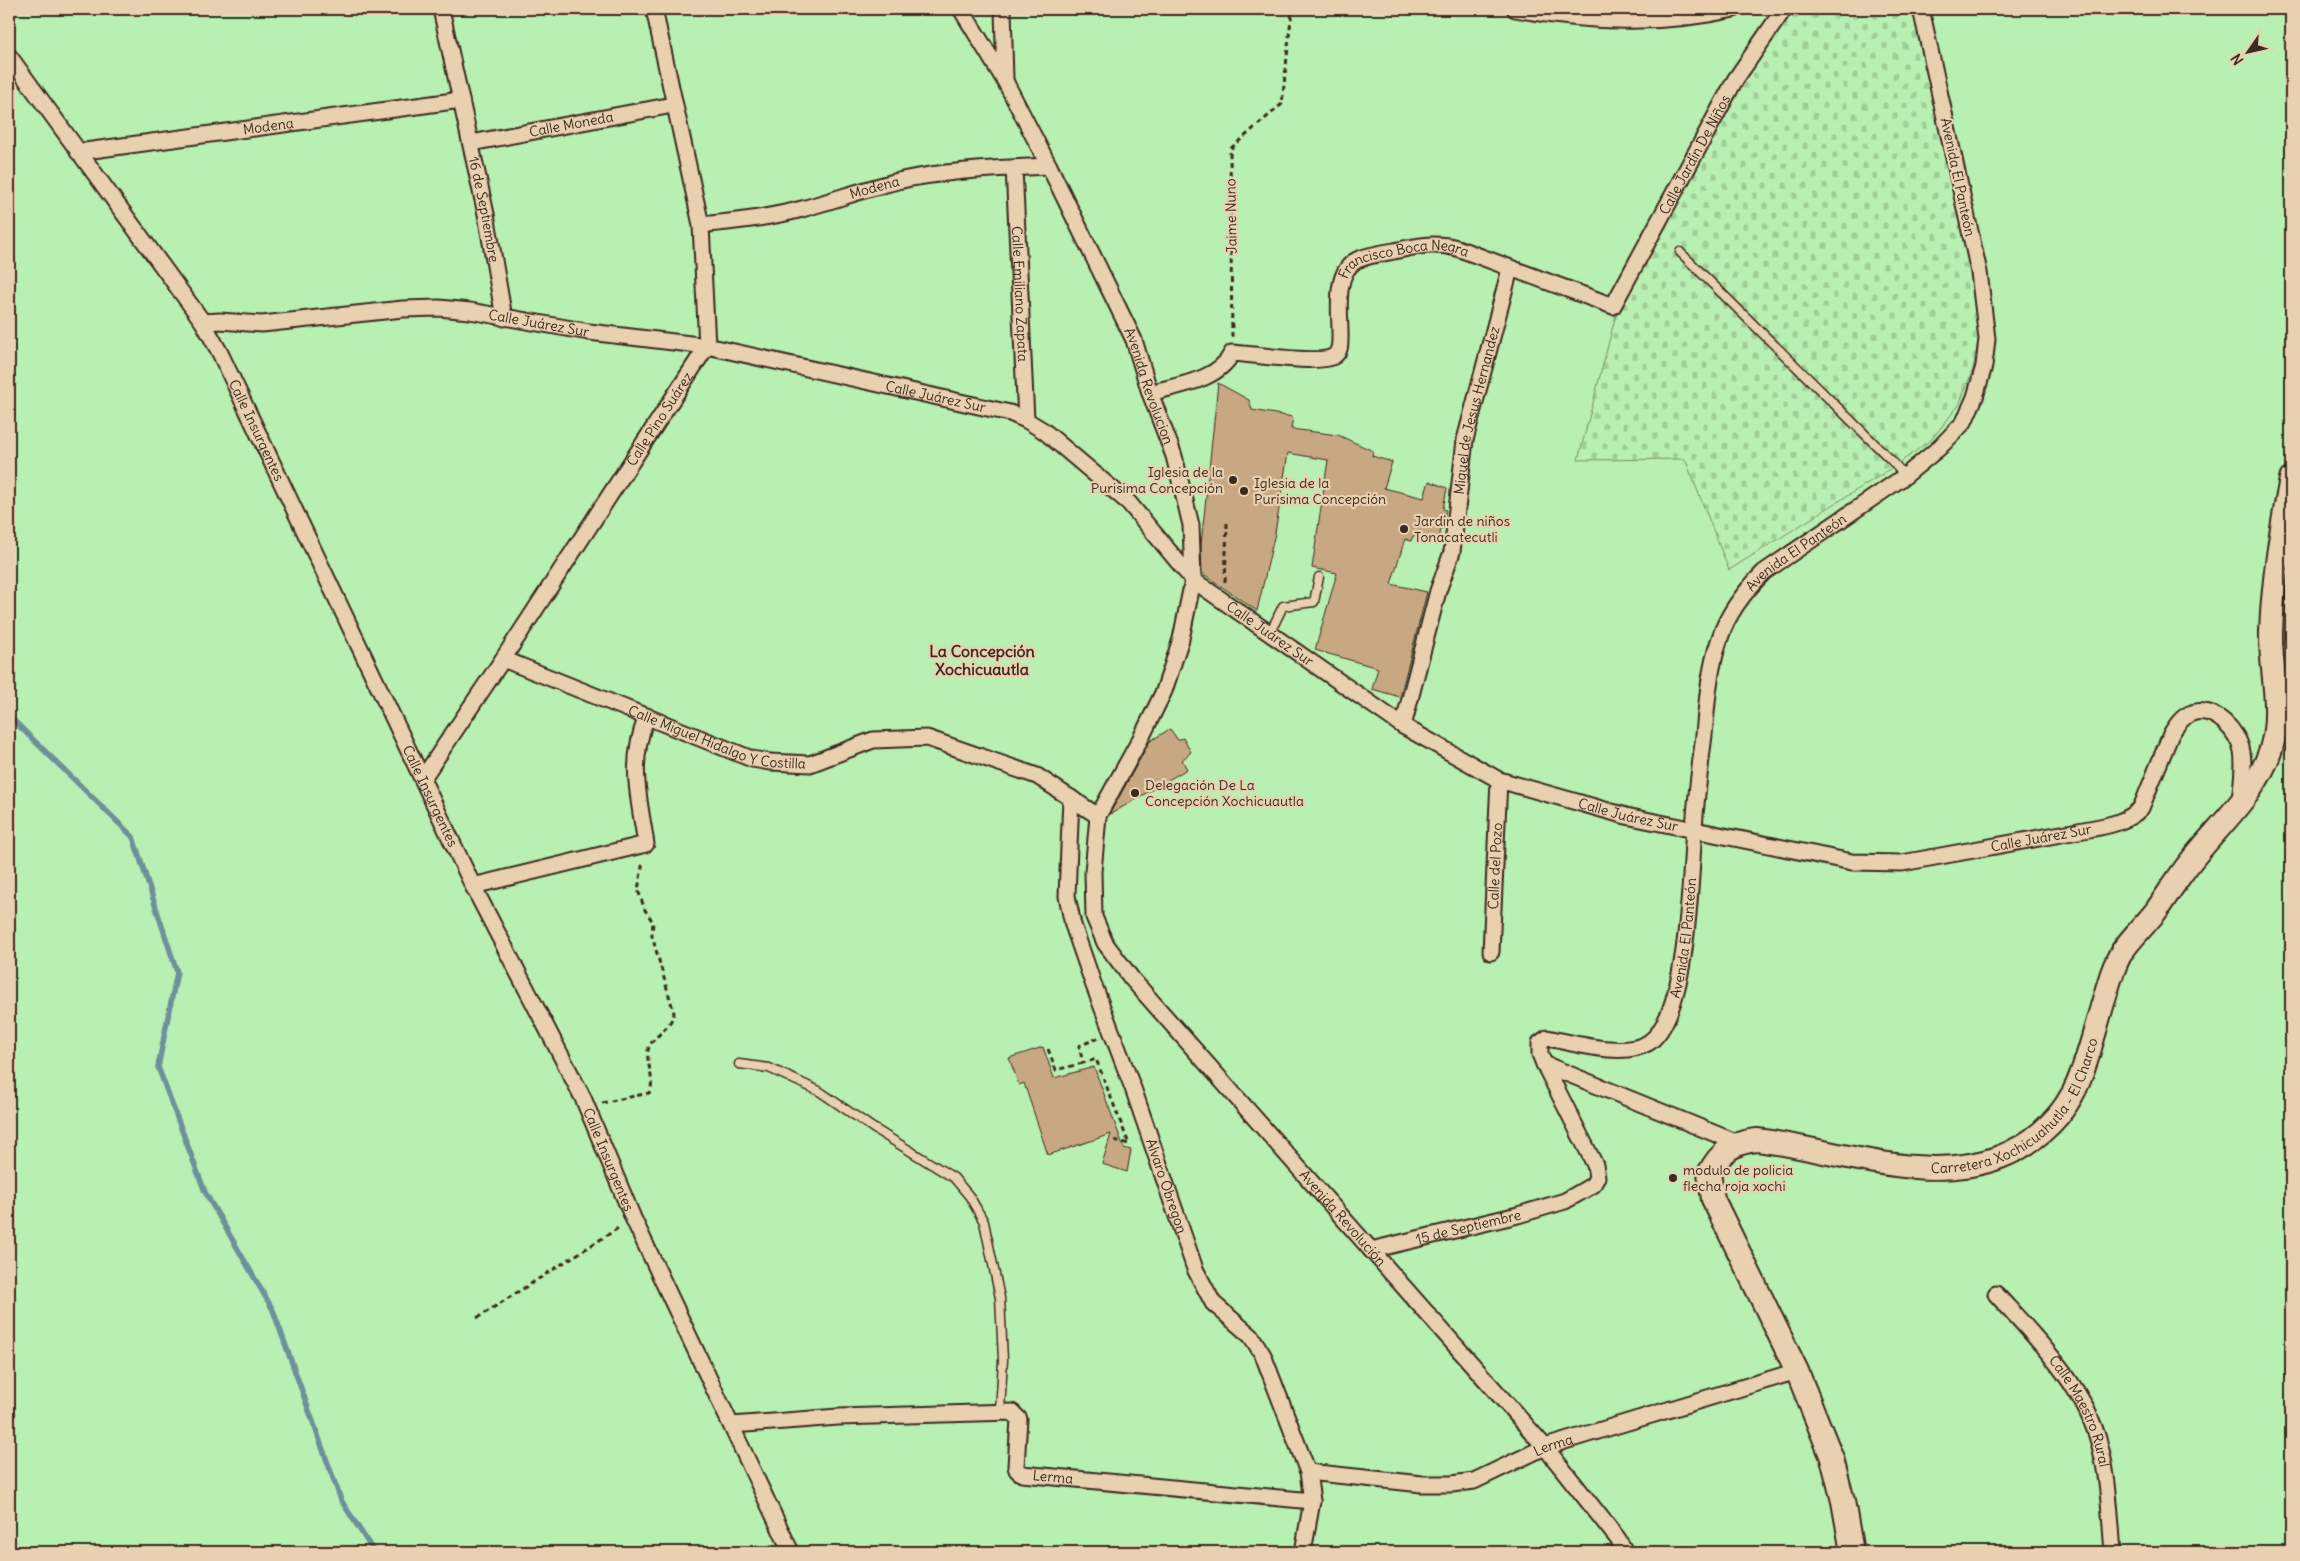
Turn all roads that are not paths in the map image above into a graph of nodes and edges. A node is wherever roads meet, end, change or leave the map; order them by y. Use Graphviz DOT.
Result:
graph roads {
  1 [pos="441,9"];
  2 [pos="654,9"];
  3 [pos="961,9"];
  4 [pos="1003,9"];
  5 [pos="1514,9"];
  6 [pos="1734,9"];
  7 [pos="1784,9"];
  8 [pos="1921,9"];
  9 [pos="9,56"];
  10 [pos="14,74"];
  11 [pos="1005,81"];
  12 [pos="461,100"];
  13 [pos="674,105"];
  14 [pos="471,143"];
  15 [pos="78,152"];
  16 [pos="1049,166"];
  17 [pos="1014,168"];
  18 [pos="701,225"];
  19 [pos="1680,252"];
  20 [pos="1510,269"];
  21 [pos="1613,306"];
  22 [pos="504,318"];
  23 [pos="202,322"];
  24 [pos="707,346"];
  25 [pos="1150,393"];
  26 [pos="1026,420"];
  27 [pos="1905,476"];
  28 [pos="2291,480"];
  29 [pos="1319,577"];
  30 [pos="1193,580"];
  31 [pos="1270,633"];
  32 [pos="503,658"];
  33 [pos="647,716"];
  34 [pos="1403,726"];
  35 [pos="423,778"];
  36 [pos="1499,780"];
  37 [pos="1071,798"];
  38 [pos="2240,803"];
  39 [pos="1098,816"];
  40 [pos="1694,829"];
  41 [pos="1093,872"];
  42 [pos="473,886"];
  43 [pos="1491,952"];
  44 [pos="739,1064"];
  45 [pos="1544,1064"];
  46 [pos="1738,1143"];
  47 [pos="1371,1250"];
  48 [pos="1996,1294"];
  49 [pos="1797,1371"];
  50 [pos="1000,1411"];
  51 [pos="732,1425"];
  52 [pos="1545,1447"];
  53 [pos="1308,1472"];
  54 [pos="1312,1501"];
  55 [pos="791,1552"];
  56 [pos="1303,1552"];
  57 [pos="1625,1552"];
  58 [pos="1852,1552"];
  59 [pos="2114,1552"];
  1 -- 12 [label="street, 16 de Septiembre"];
  2 -- 13 [label="street"];
  3 -- 11 [label="street, Avenida Revolucion"];
  4 -- 11 [label="street"];
  5 -- 6 [label="street"];
  7 -- 21 [label="street, Calle Jardín De Niños"];
  8 -- 27 [label="street, Avenida El Panteón"];
  9 -- 10 [label="street, Calle Insurgentes"];
  10 -- 15 [label="street, Calle Insurgentes"];
  11 -- 16 [label="street, Avenida Revolucion"];
  12 -- 14 [label="street, 16 de Septiembre"];
  12 -- 15 [label="street, Modena"];
  13 -- 14 [label="street, Calle Moneda"];
  13 -- 18 [label="street"];
  14 -- 22 [label="street, 16 de Septiembre"];
  15 -- 23 [label="street, Calle Insurgentes"];
  16 -- 17 [label="street, Modena"];
  16 -- 25 [label="street, Avenida Revolucion"];
  17 -- 18 [label="street, Modena"];
  17 -- 26 [label="street, Calle Emiliano Zapata"];
  18 -- 24 [label="street"];
  19 -- 27 [label="lane"];
  20 -- 21 [label="street, Francisco Boca Negra"];
  20 -- 25 [label="street, Francisco Boca Negra"];
  20 -- 34 [label="street, Miguel de Jesus Hernandez"];
  22 -- 23 [label="street, Calle Juárez Sur"];
  22 -- 24 [label="street, Calle Juárez Sur"];
  23 -- 35 [label="street, Calle Insurgentes"];
  24 -- 26 [label="street, Calle Juárez Sur"];
  24 -- 32 [label="street, Calle Pino Suárez"];
  25 -- 30 [label="street, Avenida Revolucion"];
  26 -- 30 [label="street, Calle Juárez Sur"];
  27 -- 40 [label="street, Avenida El Panteón"];
  28 -- 38 [label="main road, Carretera Xochicuahutla - El Charco"];
  29 -- 31 [label="lane"];
  30 -- 31 [label="street, Calle Juárez Sur"];
  30 -- 39 [label="street, Avenida Revolucion"];
  31 -- 34 [label="street, Calle Juárez Sur"];
  32 -- 33 [label="street, Calle Miguel Hidalgo Y Costilla"];
  32 -- 35 [label="street, Calle Pino Suárez"];
  33 -- 37 [label="street, Calle Miguel Hidalgo Y Costilla"];
  33 -- 42 [label="street"];
  34 -- 36 [label="street, Calle Juárez Sur"];
  35 -- 42 [label="street, Calle Insurgentes"];
  36 -- 40 [label="street, Calle Juárez Sur"];
  36 -- 43 [label="street, Calle del Pozo"];
  37 -- 39 [label="street, Calle Miguel Hidalgo Y Costilla"];
  37 -- 53 [label="street, Alvaro Obregon"];
  38 -- 40 [label="street, Calle Juárez Sur"];
  38 -- 46 [label="main road, Carretera Xochicuahutla - El Charco"];
  39 -- 41 [label="street, Avenida Revolucion"];
  40 -- 45 [label="street, Avenida El Panteón"];
  41 -- 47 [label="street, Avenida Revolución"];
  42 -- 51 [label="street, Calle Insurgentes"];
  44 -- 50 [label="lane"];
  45 -- 46 [label="street"];
  45 -- 47 [label="street, 15 de Septiembre"];
  46 -- 49 [label="main road"];
  47 -- 52 [label="street, Avenida Revolución"];
  48 -- 59 [label="street, Calle Maestro Rural"];
  49 -- 52 [label="street, Lerma"];
  49 -- 58 [label="main road"];
  50 -- 51 [label="street"];
  50 -- 54 [label="street, Lerma"];
  51 -- 55 [label="street, Calle Insurgentes"];
  52 -- 53 [label="street, Lerma"];
  52 -- 57 [label="street, Avenida Revolución"];
  53 -- 54 [label="street, Alvaro Obregon"];
  54 -- 56 [label="street, Alvaro Obregon"];
}
